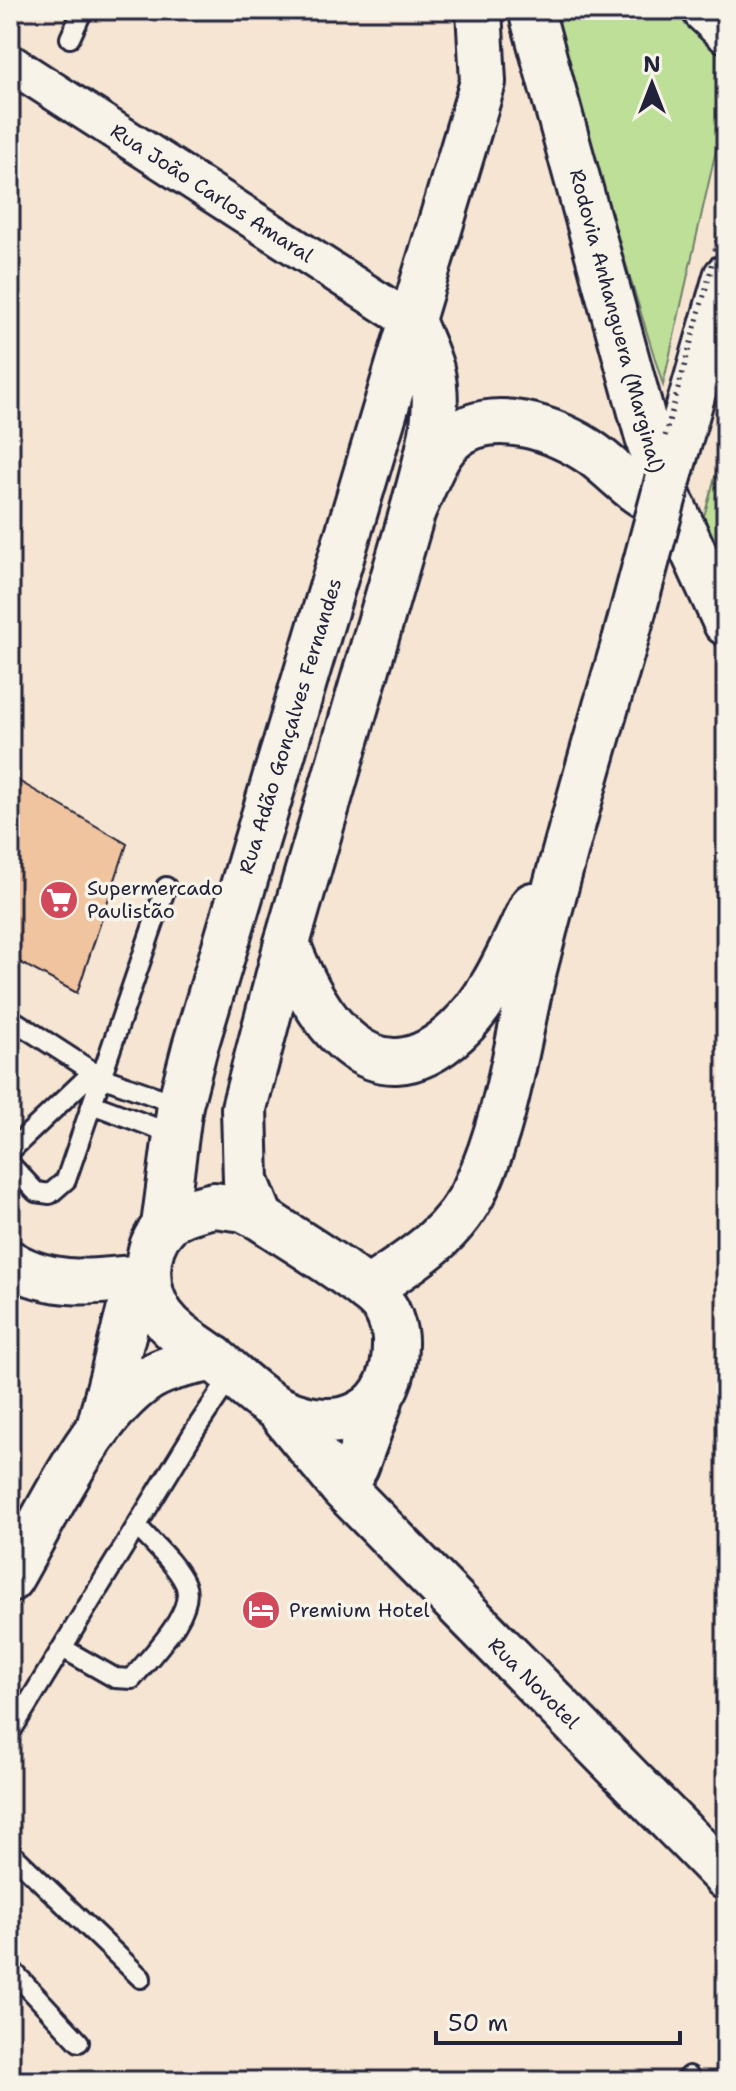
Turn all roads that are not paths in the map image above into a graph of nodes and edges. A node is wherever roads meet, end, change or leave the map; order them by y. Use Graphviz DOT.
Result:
graph roads {
  1 [pos="83,10"];
  2 [pos="479,10"];
  3 [pos="531,10"];
  4 [pos="705,10"];
  5 [pos="726,30"];
  6 [pos="70,38"];
  7 [pos="10,63"];
  8 [pos="726,277"];
  9 [pos="413,323"];
  10 [pos="674,508"];
  11 [pos="413,510"];
  12 [pos="726,623"];
  13 [pos="567,839"];
  14 [pos="166,887"];
  15 [pos="287,943"];
  16 [pos="12,1023"];
  17 [pos="97,1075"];
  18 [pos="92,1104"];
  19 [pos="178,1120"];
  20 [pos="10,1151"];
  21 [pos="10,1164"];
  22 [pos="261,1218"];
  23 [pos="164,1226"];
  24 [pos="10,1263"];
  25 [pos="147,1283"];
  26 [pos="367,1290"];
  27 [pos="223,1367"];
  28 [pos="380,1401"];
  29 [pos="278,1409"];
  30 [pos="100,1424"];
  31 [pos="343,1488"];
  32 [pos="137,1526"];
  33 [pos="10,1579"];
  34 [pos="64,1649"];
  35 [pos="10,1733"];
  36 [pos="10,1852"];
  37 [pos="726,1877"];
  38 [pos="10,1968"];
  39 [pos="141,1978"];
  40 [pos="79,2042"];
  1 -- 6 [label="lane"];
  2 -- 9 [label="main road, Rua Adão Gonçalves Fernandes"];
  3 -- 10 [label="main road, Rodovia Anhanguera (Marginal)"];
  4 -- 5 [label="main road"];
  7 -- 9 [label="street, Rua João Carlos Amaral"];
  8 -- 13 [label="main road, bridge"];
  9 -- 11 [label="main road"];
  9 -- 19 [label="main road, Rua Adão Gonçalves Fernandes"];
  10 -- 11 [label="main road"];
  10 -- 12 [label="main road, Rodovia Anhanguera (Marginal)"];
  11 -- 15 [label="main road"];
  13 -- 15 [label="main road"];
  13 -- 26 [label="main road"];
  14 -- 17 [label="lane"];
  15 -- 22 [label="main road"];
  16 -- 17 [label="lane"];
  17 -- 18 [label="lane"];
  17 -- 19 [label="lane"];
  17 -- 20 [label="lane"];
  18 -- 19 [label="lane"];
  18 -- 21 [label="lane"];
  19 -- 23 [label="main road, Rua Adão Gonçalves Fernandes"];
  22 -- 23 [label="main road"];
  22 -- 26 [label="main road"];
  23 -- 25 [label="main road"];
  24 -- 25 [label="main road"];
  25 -- 27 [label="main road"];
  25 -- 30 [label="main road"];
  26 -- 28 [label="main road"];
  27 -- 29 [label="main road"];
  27 -- 30 [label="main road"];
  27 -- 32 [label="lane"];
  28 -- 29 [label="main road"];
  28 -- 31 [label="main road"];
  29 -- 31 [label="main road, Rua Novotel"];
  30 -- 33 [label="main road"];
  31 -- 37 [label="main road, Rua Novotel"];
  32 -- 34 [label="lane"];
  32 -- 34 [label="lane"];
  34 -- 35 [label="lane"];
  36 -- 39 [label="lane"];
  38 -- 40 [label="lane"];
}
